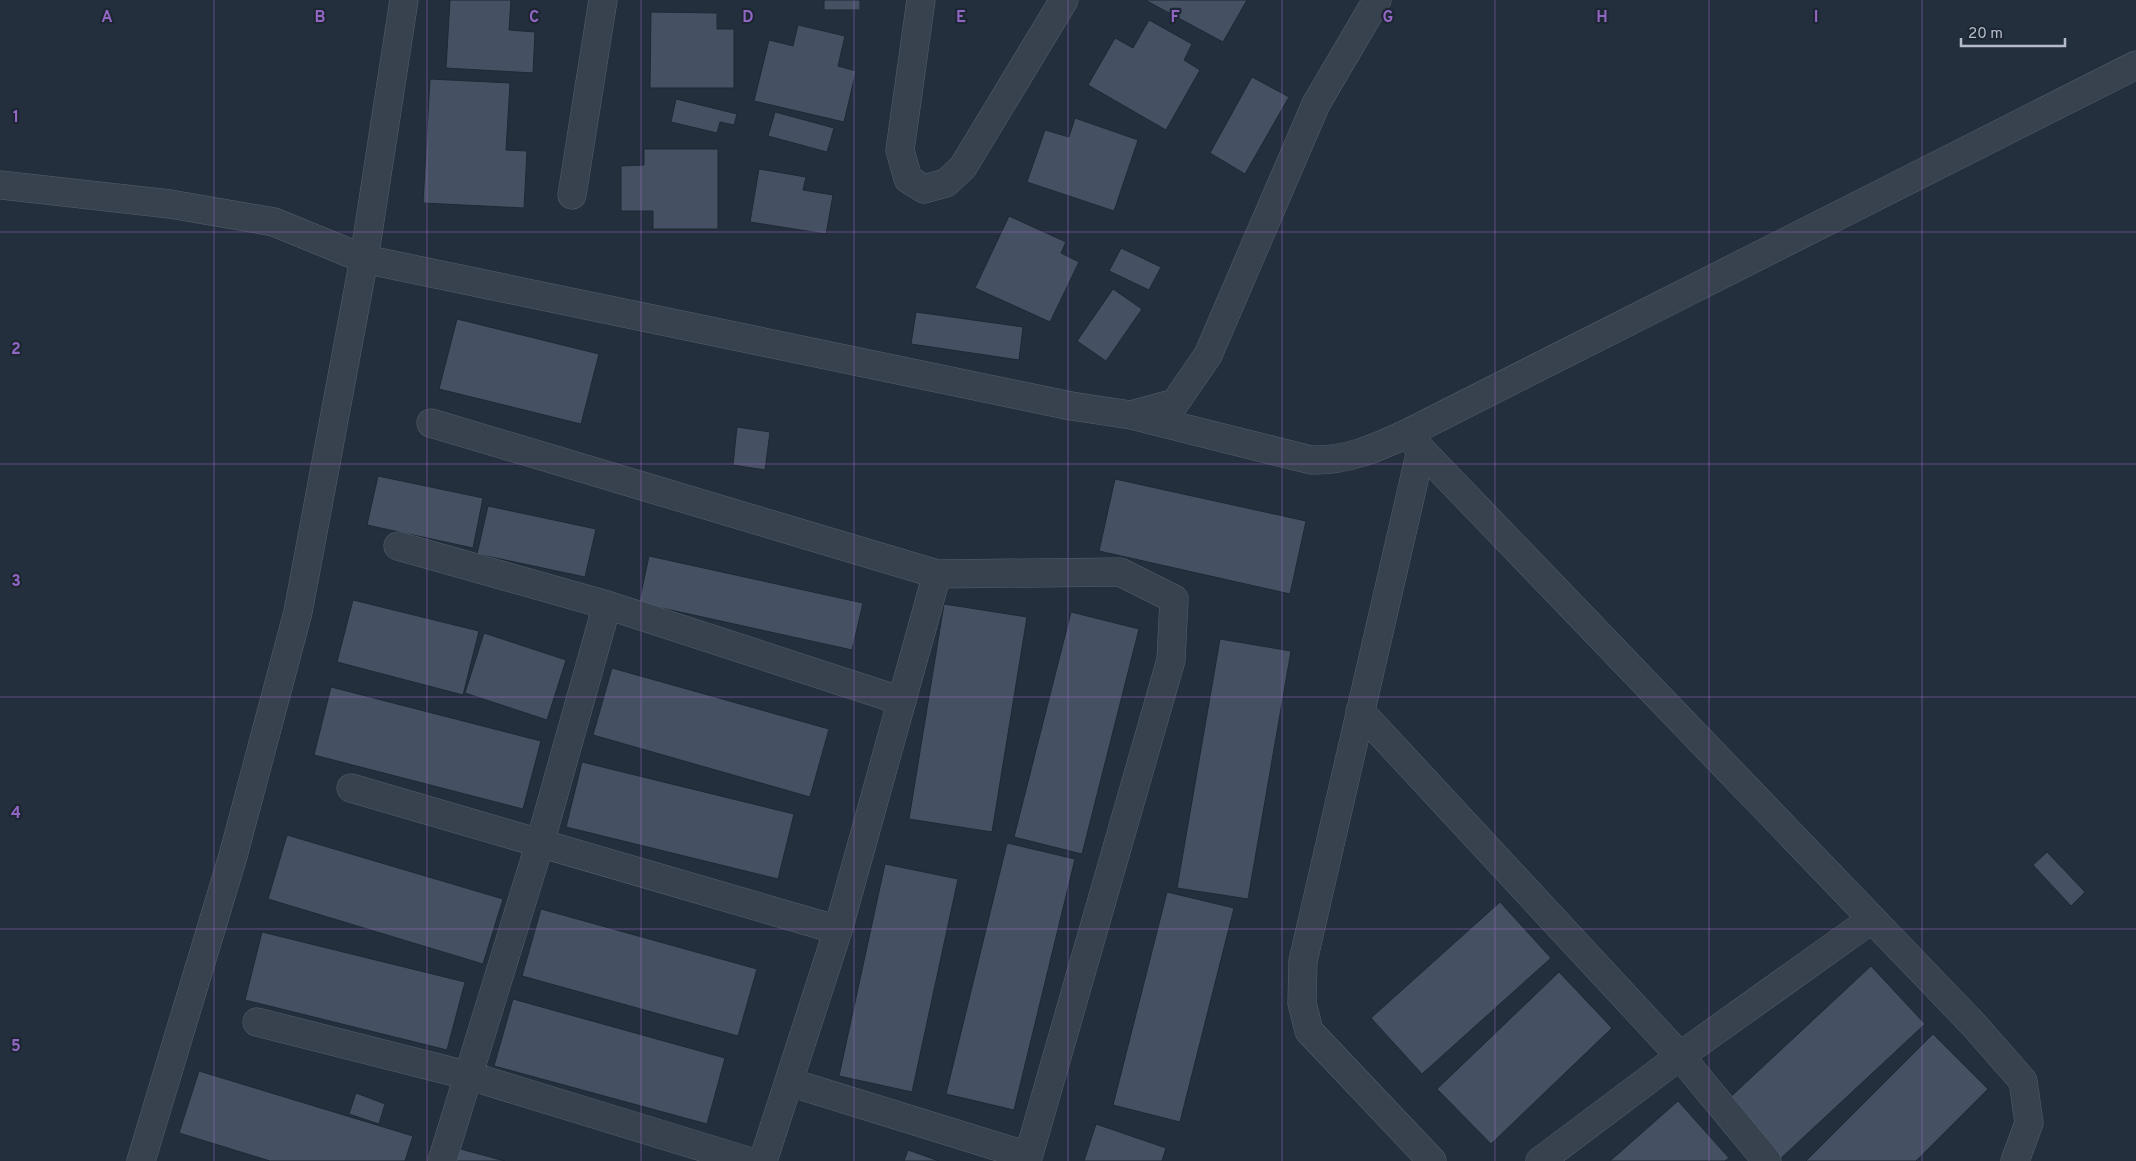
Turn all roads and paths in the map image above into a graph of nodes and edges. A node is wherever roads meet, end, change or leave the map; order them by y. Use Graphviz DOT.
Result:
graph roads {
  1 [pos="404,0"];
  2 [pos="603,0"];
  3 [pos="921,0"];
  4 [pos="1064,0"];
  5 [pos="1377,0"];
  6 [pos="2136,65"];
  7 [pos="0,185"];
  8 [pos="572,195"];
  9 [pos="364,258"];
  10 [pos="1131,415"];
  11 [pos="431,423"];
  12 [pos="1413,442"];
  13 [pos="398,546"];
  14 [pos="937,574"];
  15 [pos="607,605"];
  16 [pos="902,701"];
  17 [pos="1360,711"];
  18 [pos="351,788"];
  19 [pos="540,842"];
  20 [pos="1872,919"];
  21 [pos="838,930"];
  22 [pos="257,1022"];
  23 [pos="1680,1056"];
  24 [pos="470,1076"];
  25 [pos="789,1082"];
  26 [pos="1028,1159"];
  27 [pos="141,1161"];
  28 [pos="442,1161"];
  29 [pos="748,1161"];
  30 [pos="763,1161"];
  31 [pos="1432,1161"];
  32 [pos="1540,1161"];
  33 [pos="1767,1161"];
  34 [pos="2016,1161"];
  1 -- 9 [label="street"];
  2 -- 8 [label="street"];
  3 -- 4 [label="street"];
  5 -- 10 [label="street"];
  6 -- 12 [label="street"];
  7 -- 9 [label="street"];
  9 -- 10 [label="street"];
  9 -- 27 [label="street"];
  10 -- 12 [label="street"];
  11 -- 14 [label="street"];
  12 -- 17 [label="street"];
  12 -- 20 [label="street"];
  13 -- 15 [label="street"];
  14 -- 16 [label="street"];
  14 -- 26 [label="street"];
  15 -- 16 [label="street"];
  15 -- 19 [label="street"];
  16 -- 21 [label="street"];
  17 -- 23 [label="street"];
  17 -- 31 [label="street"];
  18 -- 19 [label="street"];
  19 -- 21 [label="street"];
  19 -- 24 [label="street"];
  20 -- 23 [label="street"];
  20 -- 34 [label="street"];
  21 -- 25 [label="street"];
  22 -- 24 [label="street"];
  23 -- 32 [label="street"];
  23 -- 33 [label="street"];
  24 -- 28 [label="street"];
  24 -- 29 [label="street"];
  25 -- 26 [label="street"];
  25 -- 30 [label="street"];
}
